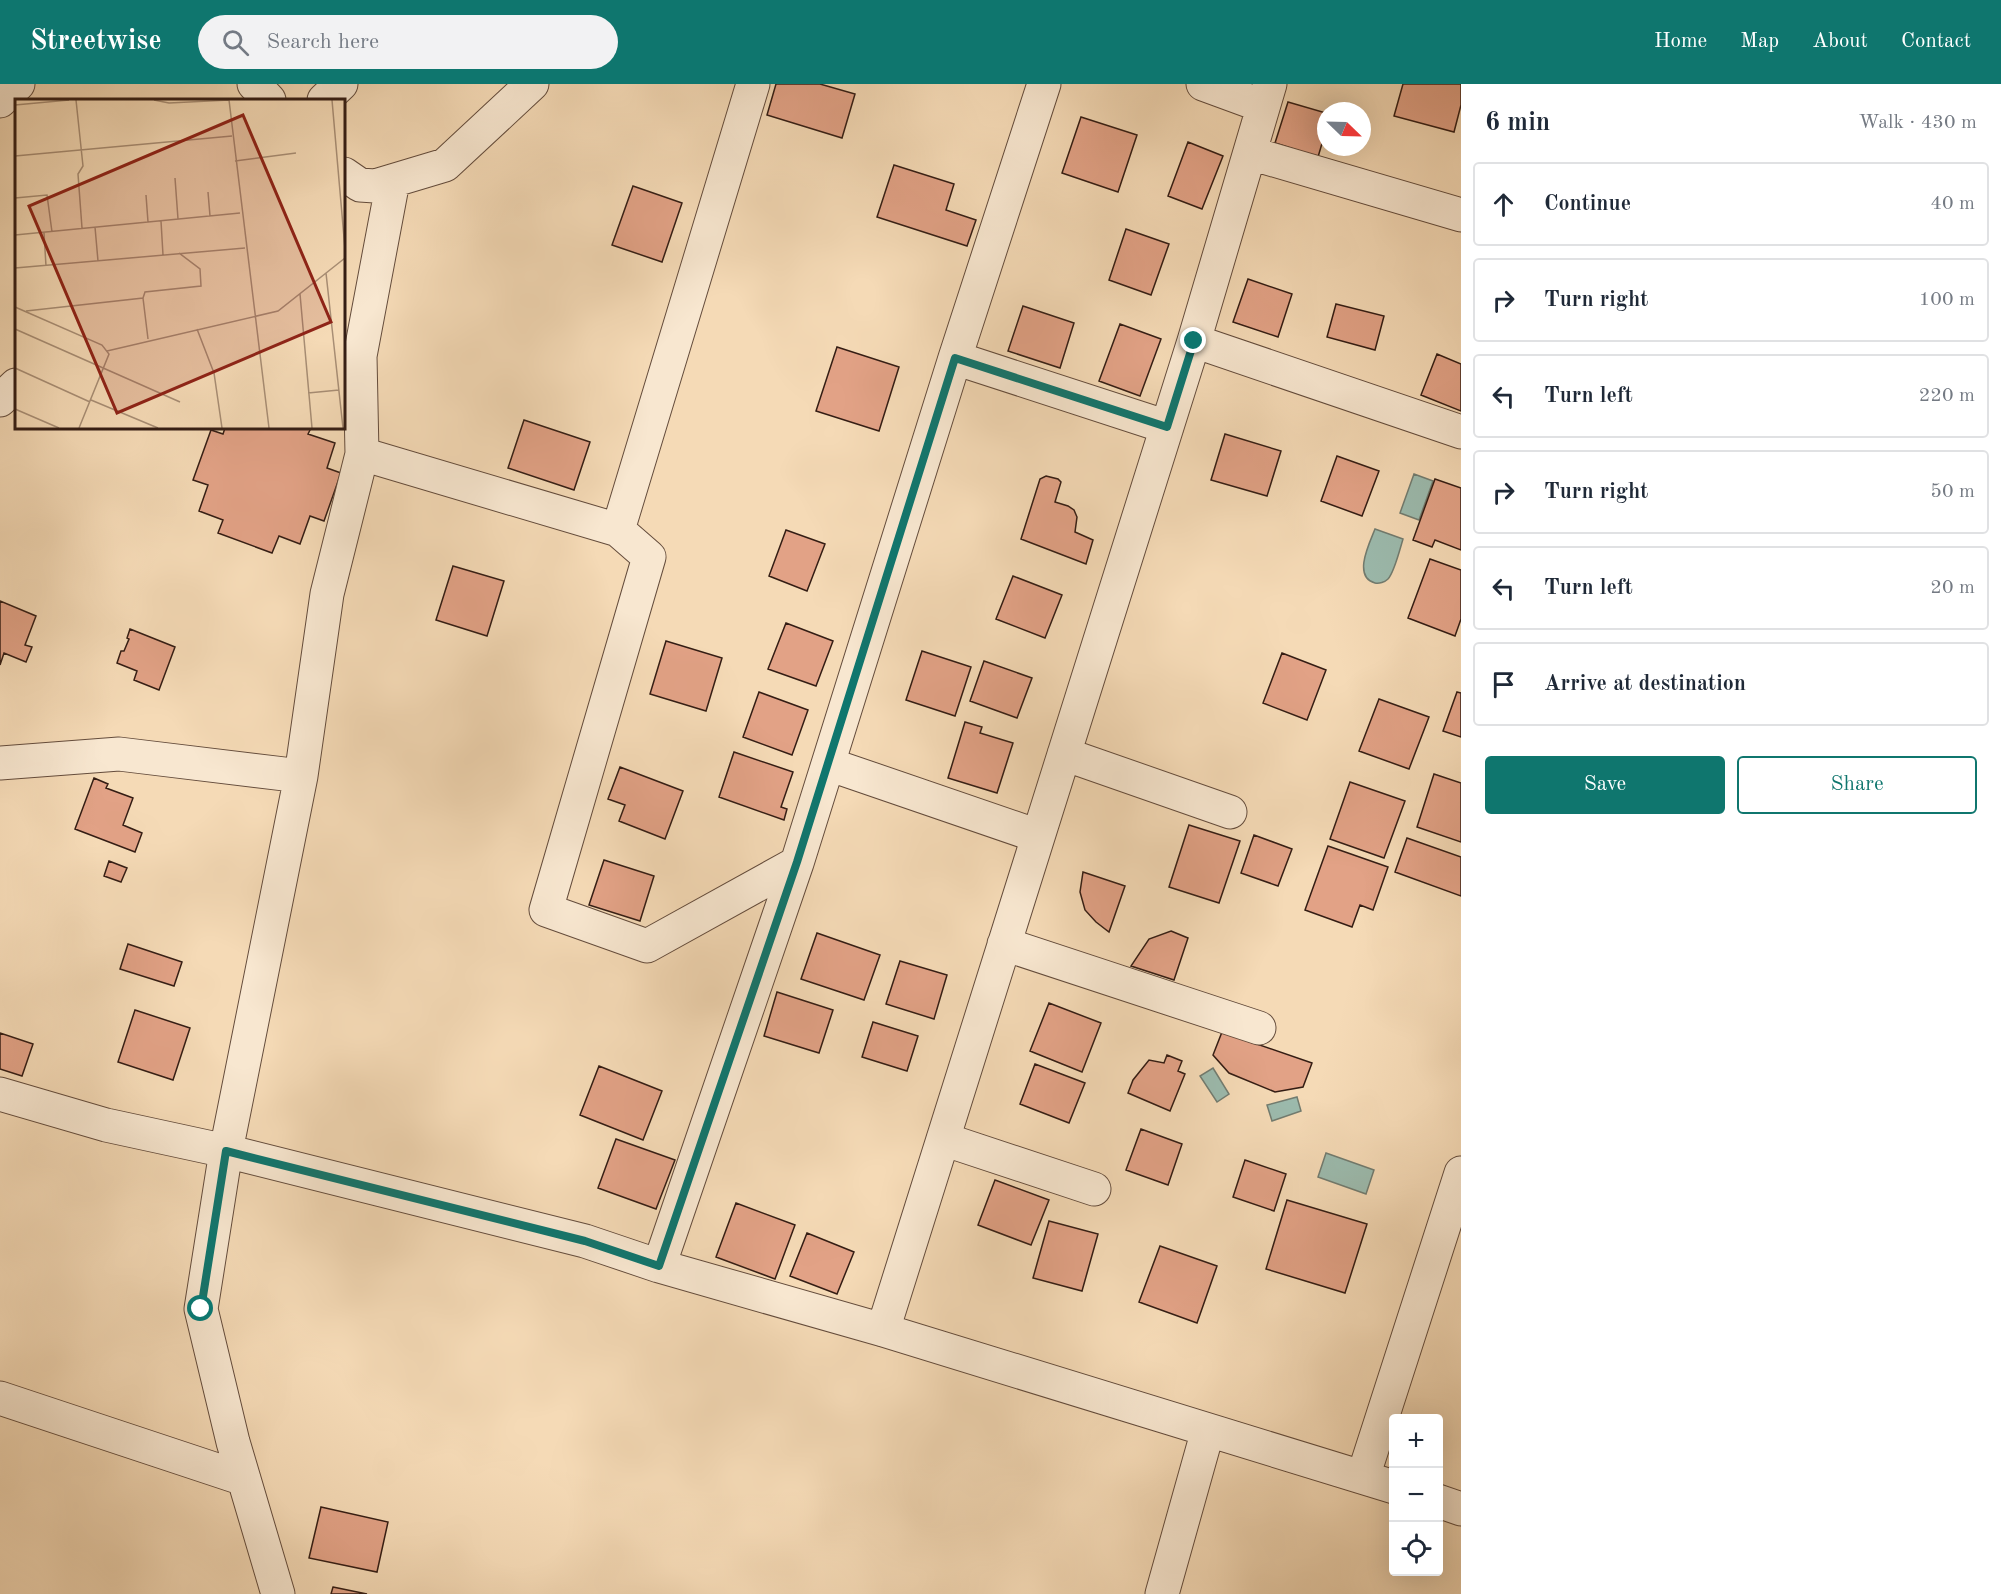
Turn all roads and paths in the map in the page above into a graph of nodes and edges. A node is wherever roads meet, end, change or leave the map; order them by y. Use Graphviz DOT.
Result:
graph roads {
  1 [pos="18,84"];
  2 [pos="254,84"];
  3 [pos="342,84"];
  4 [pos="532,84"];
  5 [pos="753,84"];
  6 [pos="1044,84"];
  7 [pos="1203,84"];
  8 [pos="1267,95"];
  9 [pos="268,99"];
  10 [pos="325,99"];
  11 [pos="0,101"];
  12 [pos="1250,153"];
  13 [pos="345,175"];
  14 [pos="393,181"];
  15 [pos="1461,215"];
  16 [pos="1194,341"];
  17 [pos="955,358"];
  18 [pos="15,386"];
  19 [pos="0,400"];
  20 [pos="1167,427"];
  21 [pos="1461,432"];
  22 [pos="362,453"];
  23 [pos="618,530"];
  24 [pos="1064,754"];
  25 [pos="0,763"];
  26 [pos="828,764"];
  27 [pos="301,776"];
  28 [pos="1230,813"];
  29 [pos="1038,836"];
  30 [pos="797,862"];
  31 [pos="1004,944"];
  32 [pos="1259,1028"];
  33 [pos="0,1094"];
  34 [pos="943,1139"];
  35 [pos="226,1151"];
  36 [pos="1461,1173"];
  37 [pos="1094,1189"];
  38 [pos="659,1266"];
  39 [pos="883,1330"];
  40 [pos="0,1398"];
  41 [pos="1208,1430"];
  42 [pos="244,1479"];
  43 [pos="1378,1482"];
  44 [pos="1443,1503"];
  45 [pos="1461,1509"];
  46 [pos="278,1594"];
  47 [pos="1162,1594"];
  1 -- 11 [label="street"];
  2 -- 9 [label="street"];
  3 -- 10 [label="street"];
  4 -- 14 [label="street"];
  5 -- 23 [label="street"];
  6 -- 17 [label="street"];
  7 -- 8 [label="street"];
  8 -- 12 [label="street"];
  12 -- 15 [label="street"];
  12 -- 16 [label="street"];
  13 -- 14 [label="street"];
  14 -- 22 [label="street"];
  16 -- 20 [label="street"];
  16 -- 21 [label="street"];
  17 -- 20 [label="street"];
  17 -- 26 [label="street"];
  18 -- 19 [label="street"];
  20 -- 24 [label="street"];
  22 -- 23 [label="street"];
  22 -- 27 [label="street"];
  23 -- 30 [label="street"];
  24 -- 28 [label="street"];
  24 -- 29 [label="street"];
  25 -- 27 [label="street"];
  26 -- 29 [label="street"];
  26 -- 30 [label="street"];
  27 -- 35 [label="street"];
  29 -- 31 [label="street"];
  30 -- 38 [label="street"];
  31 -- 32 [label="street"];
  31 -- 34 [label="street"];
  33 -- 35 [label="street"];
  34 -- 37 [label="street"];
  34 -- 39 [label="street"];
  35 -- 38 [label="street"];
  35 -- 42 [label="street"];
  36 -- 43 [label="street"];
  38 -- 39 [label="street"];
  39 -- 41 [label="street"];
  40 -- 42 [label="street"];
  41 -- 43 [label="street"];
  41 -- 47 [label="street"];
  42 -- 46 [label="street"];
  44 -- 45 [label="street"];
}
